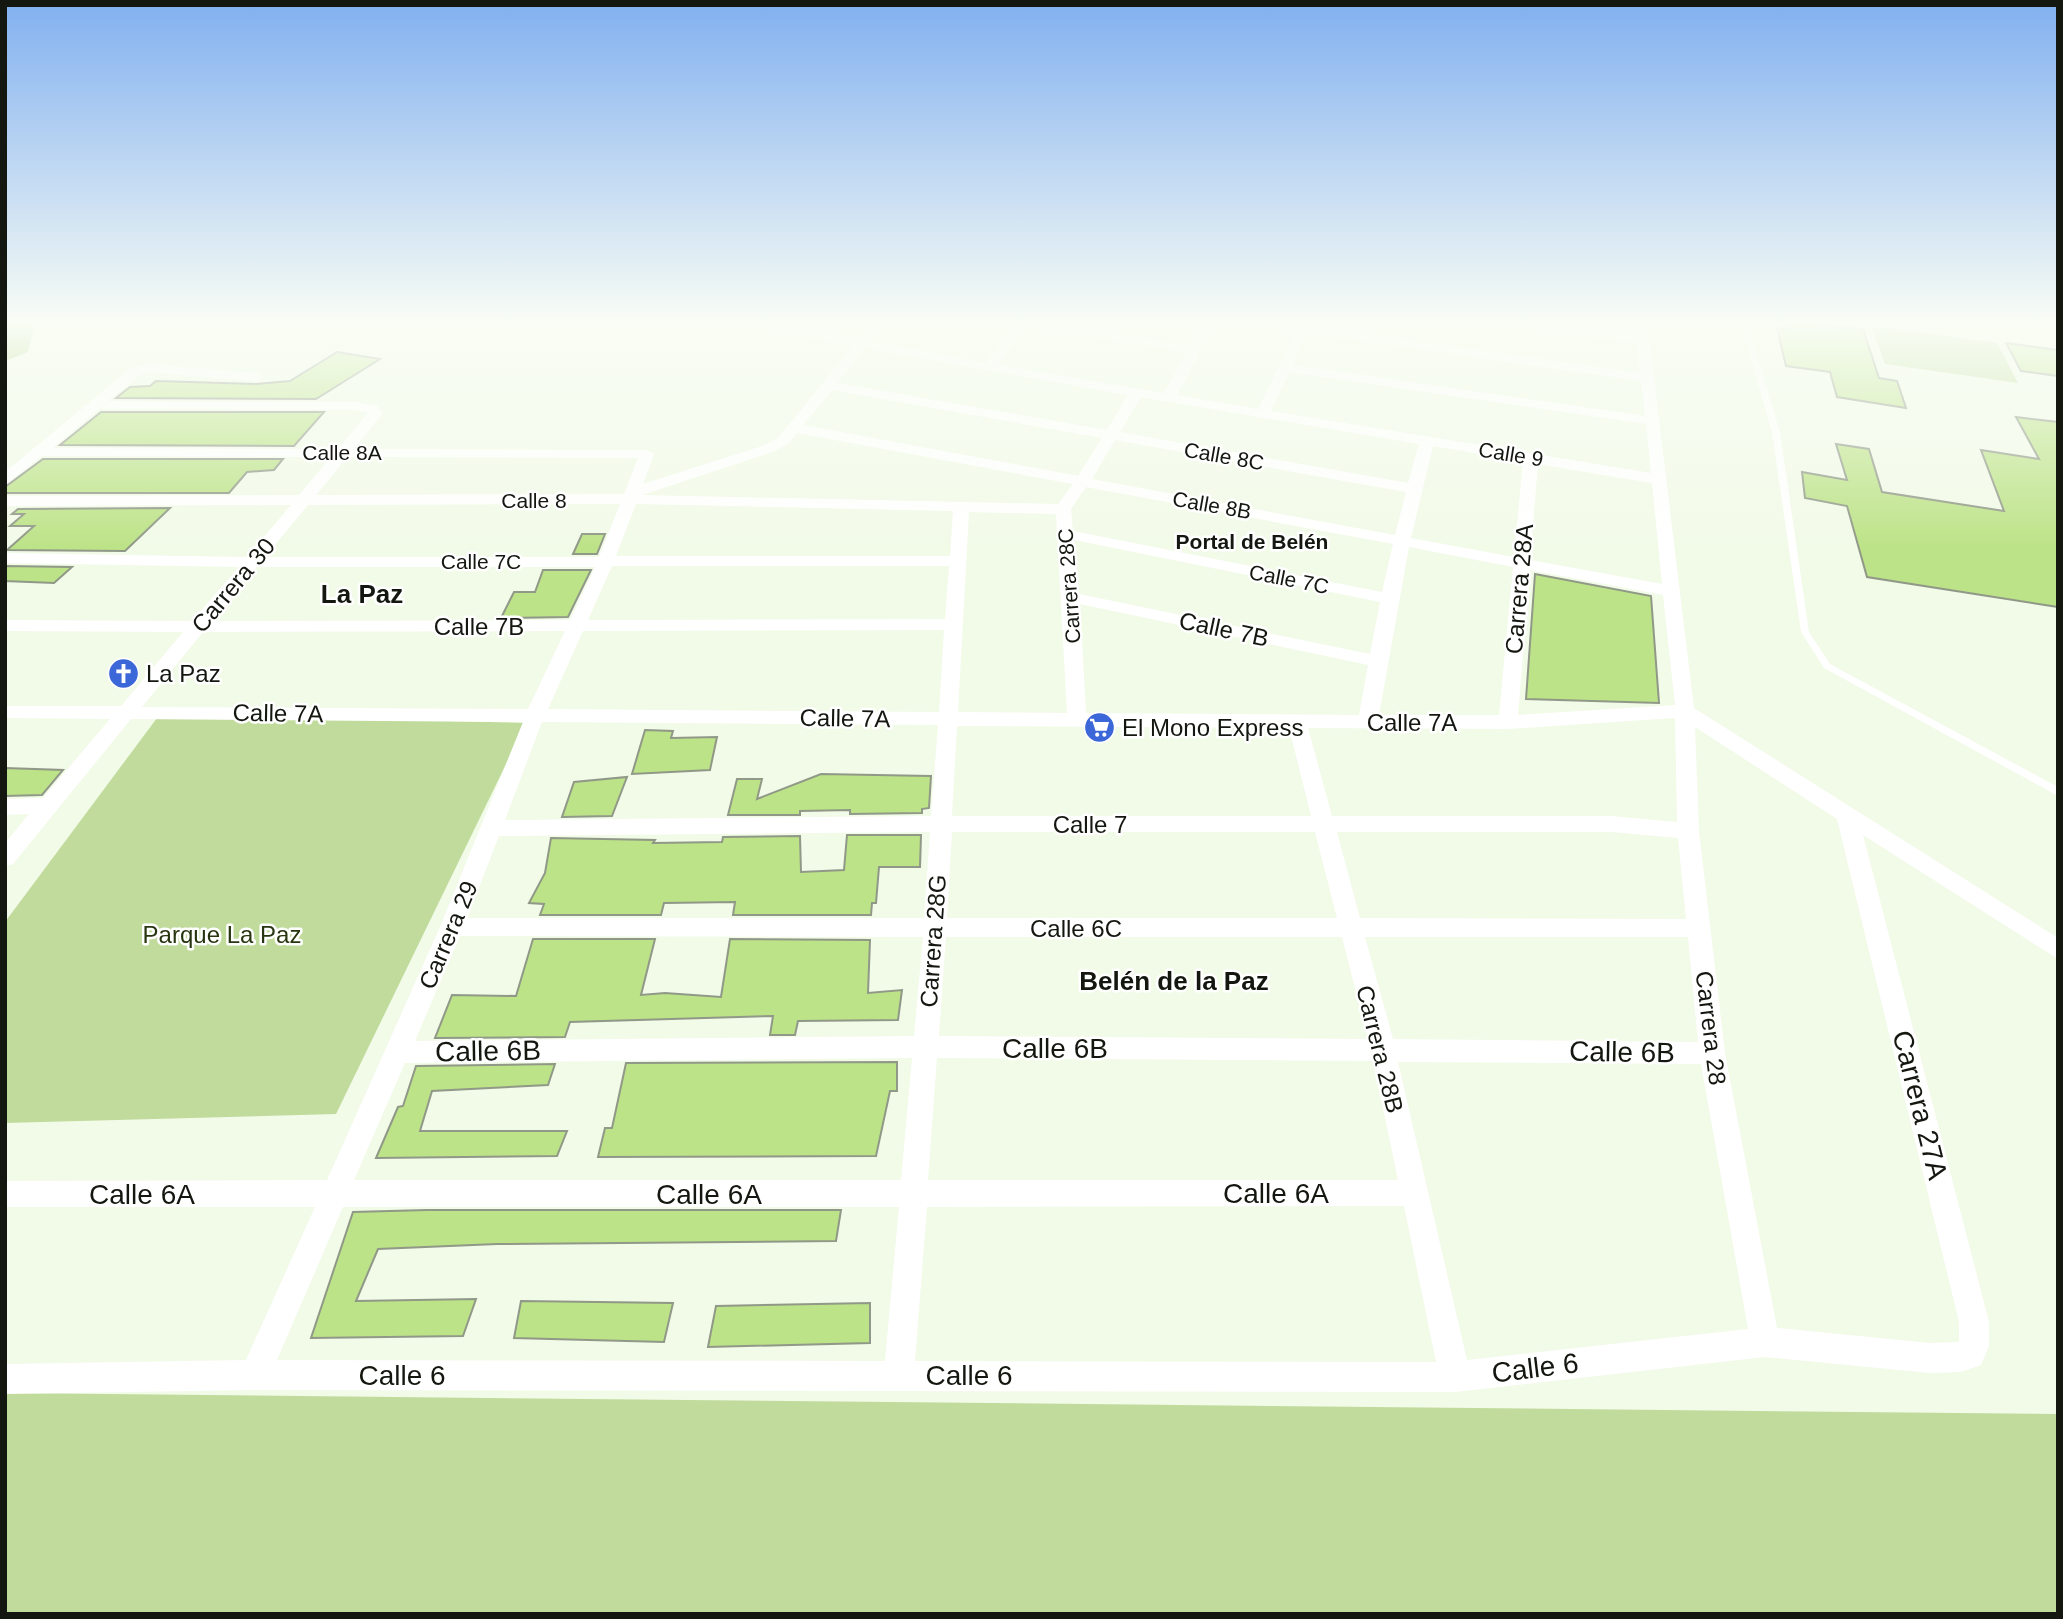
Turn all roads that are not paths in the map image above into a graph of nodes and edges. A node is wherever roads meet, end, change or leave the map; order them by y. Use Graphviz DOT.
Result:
graph roads {
  1 [pos="108,397"];
  2 [pos="819,397"];
  3 [pos="893,397"];
  4 [pos="1134,397"];
  5 [pos="1169,397"];
  6 [pos="1271,397"];
  7 [pos="1483,397"];
  8 [pos="1649,397"];
  9 [pos="1765,397"];
  10 [pos="97,405"];
  11 [pos="1263,413"];
  12 [pos="1652,421"];
  13 [pos="794,428"];
  14 [pos="1110,435"];
  15 [pos="1427,441"];
  16 [pos="38,452"];
  17 [pos="343,452"];
  18 [pos="647,454"];
  19 [pos="1531,457"];
  20 [pos="1657,479"];
  21 [pos="5,480"];
  22 [pos="1083,482"];
  23 [pos="1414,489"];
  24 [pos="632,495"];
  25 [pos="5,501"];
  26 [pos="304,501"];
  27 [pos="961,506"];
  28 [pos="1063,509"];
  29 [pos="1066,534"];
  30 [pos="1401,539"];
  31 [pos="5,558"];
  32 [pos="606,561"];
  33 [pos="956,561"];
  34 [pos="254,562"];
  35 [pos="1521,562"];
  36 [pos="1671,591"];
  37 [pos="1071,597"];
  38 [pos="1389,599"];
  39 [pos="954,624"];
  40 [pos="5,625"];
  41 [pos="575,626"];
  42 [pos="197,627"];
  43 [pos="1376,661"];
  44 [pos="128,711"];
  45 [pos="1685,711"];
  46 [pos="5,712"];
  47 [pos="535,716"];
  48 [pos="1077,718"];
  49 [pos="949,719"];
  50 [pos="1297,722"];
  51 [pos="1368,722"];
  52 [pos="1508,722"];
  53 [pos="2058,792"];
  54 [pos="47,806"];
  55 [pos="5,807"];
  56 [pos="1847,815"];
  57 [pos="941,824"];
  58 [pos="1325,824"];
  59 [pos="492,828"];
  60 [pos="1688,831"];
  61 [pos="5,858"];
  62 [pos="452,927"];
  63 [pos="1349,927"];
  64 [pos="935,928"];
  65 [pos="1699,928"];
  66 [pos="2058,950"];
  67 [pos="924,1048"];
  68 [pos="1383,1049"];
  69 [pos="399,1052"];
  70 [pos="1712,1054"];
  71 [pos="334,1192"];
  72 [pos="1412,1193"];
  73 [pos="5,1194"];
  74 [pos="915,1194"];
  75 [pos="1765,1342"];
  76 [pos="1930,1358"];
  77 [pos="255,1375"];
  78 [pos="899,1375"];
  79 [pos="1455,1377"];
  80 [pos="5,1379"];
  1 -- 10 [label="street"];
  2 -- 13 [label="street"];
  3 -- 14 [label="street, Calle 8C"];
  4 -- 14 [label="street, Carrera 28C"];
  5 -- 11 [label="street, Calle 9"];
  6 -- 11 [label="street"];
  7 -- 12 [label="street"];
  8 -- 12 [label="street, Carrera 28"];
  9 -- 53 [label="lane"];
  10 -- 16 [label="street"];
  10 -- 17 [label="street, Carrera 30"];
  11 -- 15 [label="street, Calle 9"];
  12 -- 20 [label="street, Carrera 28"];
  13 -- 22 [label="street, Calle 8B"];
  13 -- 24 [label="street"];
  14 -- 22 [label="street, Carrera 28C"];
  14 -- 23 [label="street, Calle 8C"];
  15 -- 19 [label="street, Calle 9"];
  15 -- 23 [label="street"];
  16 -- 17 [label="street, Calle 8A"];
  16 -- 21 [label="street"];
  17 -- 18 [label="street, Calle 8A"];
  17 -- 26 [label="street, Carrera 30"];
  18 -- 24 [label="street, Carrera 29"];
  19 -- 20 [label="street, Calle 9"];
  19 -- 35 [label="street, Carrera 28A"];
  20 -- 36 [label="street, Carrera 28"];
  22 -- 28 [label="street, Carrera 28C"];
  22 -- 30 [label="street, Calle 8B"];
  23 -- 30 [label="street"];
  24 -- 26 [label="street, Calle 8"];
  24 -- 27 [label="street, Calle 8"];
  24 -- 32 [label="street, Carrera 29"];
  25 -- 26 [label="street, Calle 8"];
  26 -- 34 [label="street, Carrera 30"];
  27 -- 28 [label="street, Calle 8"];
  27 -- 33 [label="street, Carrera 28G"];
  28 -- 29 [label="street, Carrera 28C"];
  29 -- 37 [label="street, Carrera 28C"];
  29 -- 38 [label="street, Calle 7C"];
  30 -- 35 [label="street, Calle 8B"];
  30 -- 38 [label="street"];
  31 -- 34 [label="street, Calle 7C"];
  32 -- 33 [label="street, Calle 7C"];
  32 -- 34 [label="street, Calle 7C"];
  32 -- 41 [label="street, Carrera 29"];
  33 -- 39 [label="street, Carrera 28G"];
  34 -- 42 [label="street, Carrera 30"];
  35 -- 36 [label="street, Calle 8B"];
  35 -- 52 [label="street, Carrera 28A"];
  36 -- 45 [label="street, Carrera 28"];
  37 -- 43 [label="street, Calle 7B"];
  37 -- 48 [label="street, Carrera 28C"];
  38 -- 43 [label="street"];
  39 -- 41 [label="street, Calle 7B"];
  39 -- 49 [label="street, Carrera 28G"];
  40 -- 42 [label="street, Calle 7B"];
  41 -- 42 [label="street, Calle 7B"];
  41 -- 47 [label="street, Carrera 29"];
  42 -- 44 [label="street, Carrera 30"];
  43 -- 51 [label="street"];
  44 -- 46 [label="street, Calle 7A"];
  44 -- 47 [label="street, Calle 7A"];
  44 -- 54 [label="street, Carrera 30"];
  45 -- 52 [label="street, Calle 7A"];
  45 -- 56 [label="street"];
  45 -- 60 [label="street, Carrera 28"];
  47 -- 49 [label="street, Calle 7A"];
  47 -- 59 [label="street, Carrera 29"];
  48 -- 49 [label="street, Calle 7A"];
  48 -- 50 [label="street, Calle 7A"];
  49 -- 57 [label="street, Carrera 28G"];
  50 -- 51 [label="street, Calle 7A"];
  50 -- 58 [label="street, Carrera 28B"];
  51 -- 52 [label="street, Calle 7A"];
  54 -- 55 [label="street"];
  54 -- 61 [label="street, Carrera 30"];
  56 -- 66 [label="street"];
  56 -- 76 [label="street, Carrera 27A"];
  57 -- 58 [label="street, Calle 7"];
  57 -- 59 [label="street, Calle 7"];
  57 -- 64 [label="street, Carrera 28G"];
  58 -- 60 [label="street, Calle 7"];
  58 -- 63 [label="street, Carrera 28B"];
  59 -- 62 [label="street, Carrera 29"];
  60 -- 65 [label="street, Carrera 28"];
  62 -- 64 [label="street, Calle 6C"];
  62 -- 69 [label="street, Carrera 29"];
  63 -- 64 [label="street, Calle 6C"];
  63 -- 65 [label="street, Calle 6C"];
  63 -- 68 [label="street, Carrera 28B"];
  64 -- 67 [label="street, Carrera 28G"];
  65 -- 70 [label="street, Carrera 28"];
  67 -- 68 [label="street, Calle 6B"];
  67 -- 69 [label="street, Calle 6B"];
  67 -- 74 [label="street, Carrera 28G"];
  68 -- 70 [label="street, Calle 6B"];
  68 -- 72 [label="street, Carrera 28B"];
  69 -- 71 [label="street, Carrera 29"];
  70 -- 75 [label="street, Carrera 28"];
  71 -- 73 [label="street, Calle 6A"];
  71 -- 74 [label="street, Calle 6A"];
  71 -- 77 [label="street, Carrera 29"];
  72 -- 74 [label="street, Calle 6A"];
  72 -- 79 [label="street, Carrera 28B"];
  74 -- 78 [label="street, Carrera 28G"];
  75 -- 76 [label="street, Calle 6"];
  75 -- 79 [label="street, Calle 6"];
  77 -- 78 [label="street, Calle 6"];
  77 -- 80 [label="street, Calle 6"];
  78 -- 79 [label="street, Calle 6"];
}
